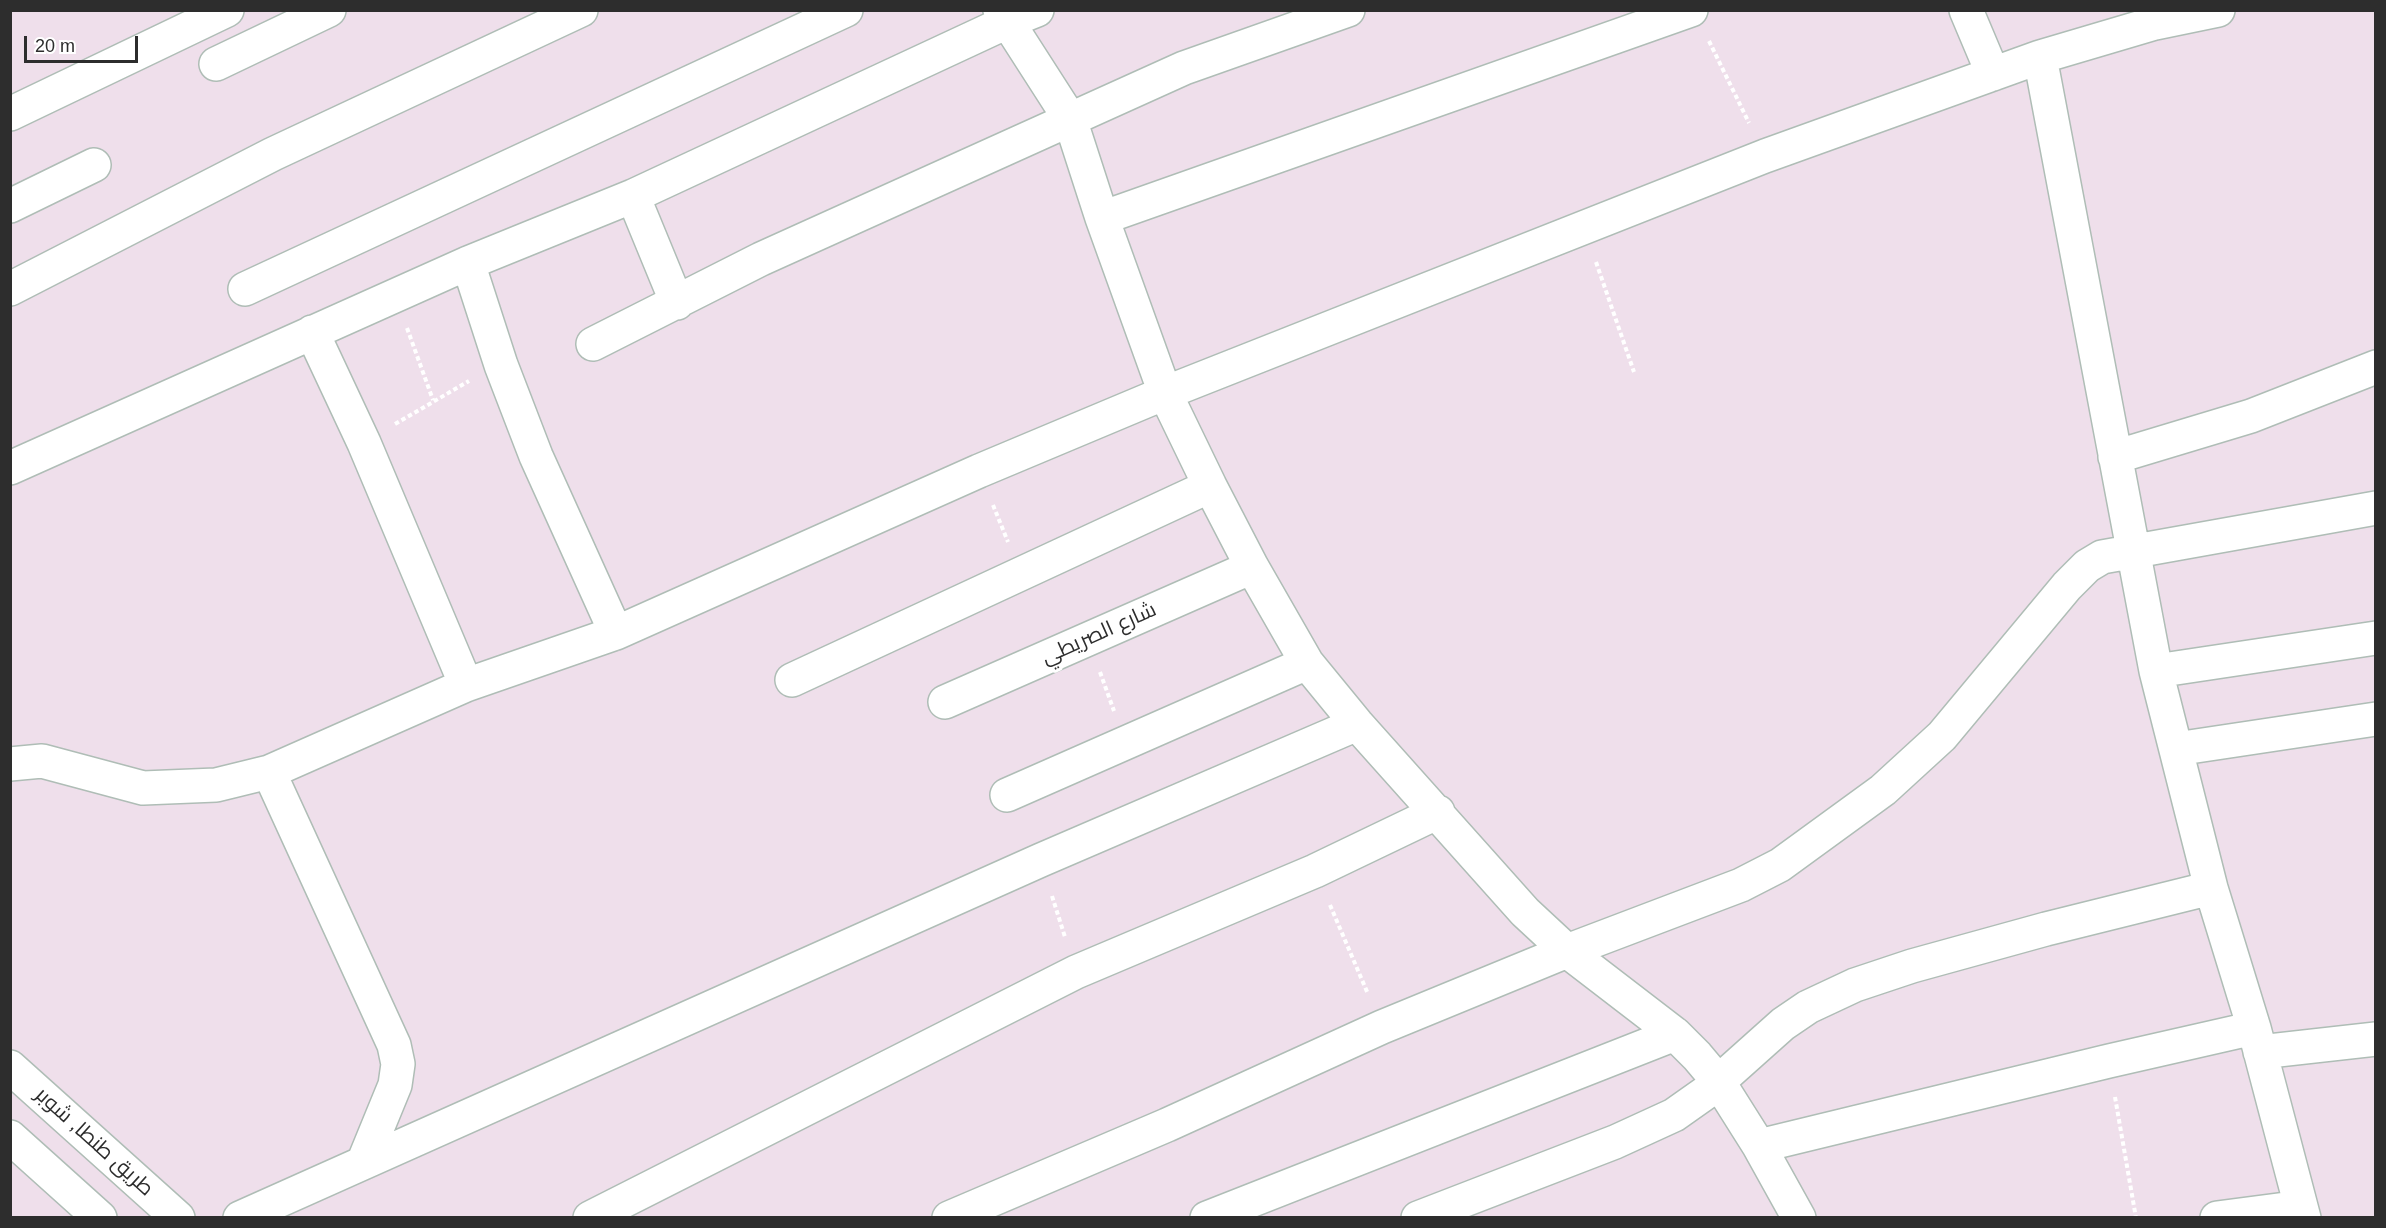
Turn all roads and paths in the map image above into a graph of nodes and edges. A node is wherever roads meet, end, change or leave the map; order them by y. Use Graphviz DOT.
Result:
graph roads {
  1 [pos="227,10"];
  2 [pos="330,10"];
  3 [pos="580,10"];
  4 [pos="846,10"];
  5 [pos="1037,10"];
  6 [pos="1348,10"];
  7 [pos="1966,10"];
  8 [pos="2218,10"];
  9 [pos="1003,16"];
  10 [pos="2153,16"];
  11 [pos="185,19"];
  12 [pos="1697,21"];
  13 [pos="2040,57"];
  14 [pos="216,64"];
  15 [pos="1993,74"];
  16 [pos="10,114"];
  17 [pos="1071,119"];
  18 [pos="1765,156"];
  19 [pos="94,165"];
  20 [pos="633,196"];
  21 [pos="10,206"];
  22 [pos="1102,218"];
  23 [pos="1584,229"];
  24 [pos="468,263"];
  25 [pos="10,289"];
  26 [pos="245,289"];
  27 [pos="396,296"];
  28 [pos="676,303"];
  29 [pos="312,332"];
  30 [pos="593,344"];
  31 [pos="2376,367"];
  32 [pos="1634,372"];
  33 [pos="1165,393"];
  34 [pos="364,443"];
  35 [pos="2115,457"];
  36 [pos="10,468"];
  37 [pos="979,471"];
  38 [pos="1210,486"];
  39 [pos="2376,508"];
  40 [pos="2134,550"];
  41 [pos="1252,567"];
  42 [pos="1021,573"];
  43 [pos="616,633"];
  44 [pos="1088,638"];
  45 [pos="2376,638"];
  46 [pos="1307,663"];
  47 [pos="2156,671"];
  48 [pos="792,680"];
  49 [pos="466,685"];
  50 [pos="945,702"];
  51 [pos="2376,719"];
  52 [pos="1357,724"];
  53 [pos="1125,744"];
  54 [pos="2176,749"];
  55 [pos="10,764"];
  56 [pos="269,772"];
  57 [pos="1007,795"];
  58 [pos="1438,812"];
  59 [pos="1041,860"];
  60 [pos="1315,871"];
  61 [pos="2211,888"];
  62 [pos="1567,951"];
  63 [pos="1076,972"];
  64 [pos="1382,1026"];
  65 [pos="1675,1034"];
  66 [pos="2376,1039"];
  67 [pos="2257,1040"];
  68 [pos="2109,1061"];
  69 [pos="10,1067"];
  70 [pos="1718,1081"];
  71 [pos="10,1137"];
  72 [pos="1759,1146"];
  73 [pos="363,1163"];
  74 [pos="2303,1213"];
  75 [pos="100,1218"];
  76 [pos="178,1218"];
  77 [pos="240,1218"];
  78 [pos="590,1218"];
  79 [pos="949,1218"];
  80 [pos="1207,1218"];
  81 [pos="1418,1218"];
  82 [pos="1799,1218"];
  83 [pos="2136,1218"];
  84 [pos="2217,1218"];
  1 -- 11 [label="street"];
  2 -- 14 [label="street"];
  3 -- 25 [label="street"];
  4 -- 26 [label="street"];
  5 -- 9 [label="street"];
  6 -- 17 [label="street"];
  7 -- 15 [label="street"];
  8 -- 10 [label="street"];
  9 -- 17 [label="street"];
  9 -- 20 [label="street"];
  10 -- 13 [label="street"];
  11 -- 16 [label="street"];
  12 -- 18 [label="path"];
  12 -- 22 [label="street"];
  13 -- 15 [label="street"];
  13 -- 35 [label="street"];
  15 -- 18 [label="street"];
  17 -- 22 [label="street"];
  17 -- 28 [label="street"];
  18 -- 23 [label="street"];
  19 -- 21 [label="street"];
  20 -- 24 [label="street"];
  20 -- 28 [label="street"];
  22 -- 33 [label="street"];
  23 -- 32 [label="path"];
  23 -- 33 [label="street"];
  24 -- 27 [label="street"];
  24 -- 43 [label="street"];
  27 -- 29 [label="street"];
  27 -- 34 [label="path"];
  28 -- 30 [label="street"];
  29 -- 34 [label="street"];
  29 -- 36 [label="street"];
  31 -- 35 [label="street"];
  33 -- 37 [label="street"];
  33 -- 38 [label="street"];
  34 -- 49 [label="street"];
  35 -- 40 [label="street"];
  37 -- 42 [label="path"];
  37 -- 43 [label="street"];
  38 -- 41 [label="street"];
  38 -- 42 [label="street"];
  39 -- 40 [label="street"];
  40 -- 47 [label="street"];
  40 -- 62 [label="street"];
  41 -- 44 [label="street, شارع الصريطي"];
  41 -- 46 [label="street"];
  42 -- 48 [label="street"];
  43 -- 49 [label="street"];
  44 -- 50 [label="street, شارع الصريطي"];
  44 -- 53 [label="path"];
  45 -- 47 [label="street"];
  46 -- 52 [label="street"];
  46 -- 53 [label="street"];
  47 -- 54 [label="street"];
  49 -- 56 [label="street"];
  51 -- 54 [label="street"];
  52 -- 58 [label="street"];
  52 -- 59 [label="street"];
  53 -- 57 [label="street"];
  54 -- 61 [label="street"];
  55 -- 56 [label="street"];
  56 -- 73 [label="street"];
  58 -- 60 [label="street"];
  58 -- 62 [label="street"];
  59 -- 63 [label="path"];
  59 -- 73 [label="street"];
  60 -- 63 [label="street"];
  60 -- 64 [label="path"];
  61 -- 67 [label="street"];
  61 -- 70 [label="street"];
  62 -- 64 [label="street"];
  62 -- 65 [label="street"];
  63 -- 78 [label="street"];
  64 -- 79 [label="street"];
  65 -- 70 [label="street"];
  65 -- 80 [label="street"];
  66 -- 67 [label="street"];
  67 -- 68 [label="street"];
  67 -- 74 [label="street"];
  68 -- 72 [label="street"];
  68 -- 83 [label="path"];
  69 -- 76 [label="street, طريق طنطا, شوبر"];
  70 -- 72 [label="street"];
  70 -- 81 [label="street"];
  71 -- 75 [label="street"];
  72 -- 82 [label="street"];
  73 -- 77 [label="street"];
  74 -- 84 [label="street"];
}
